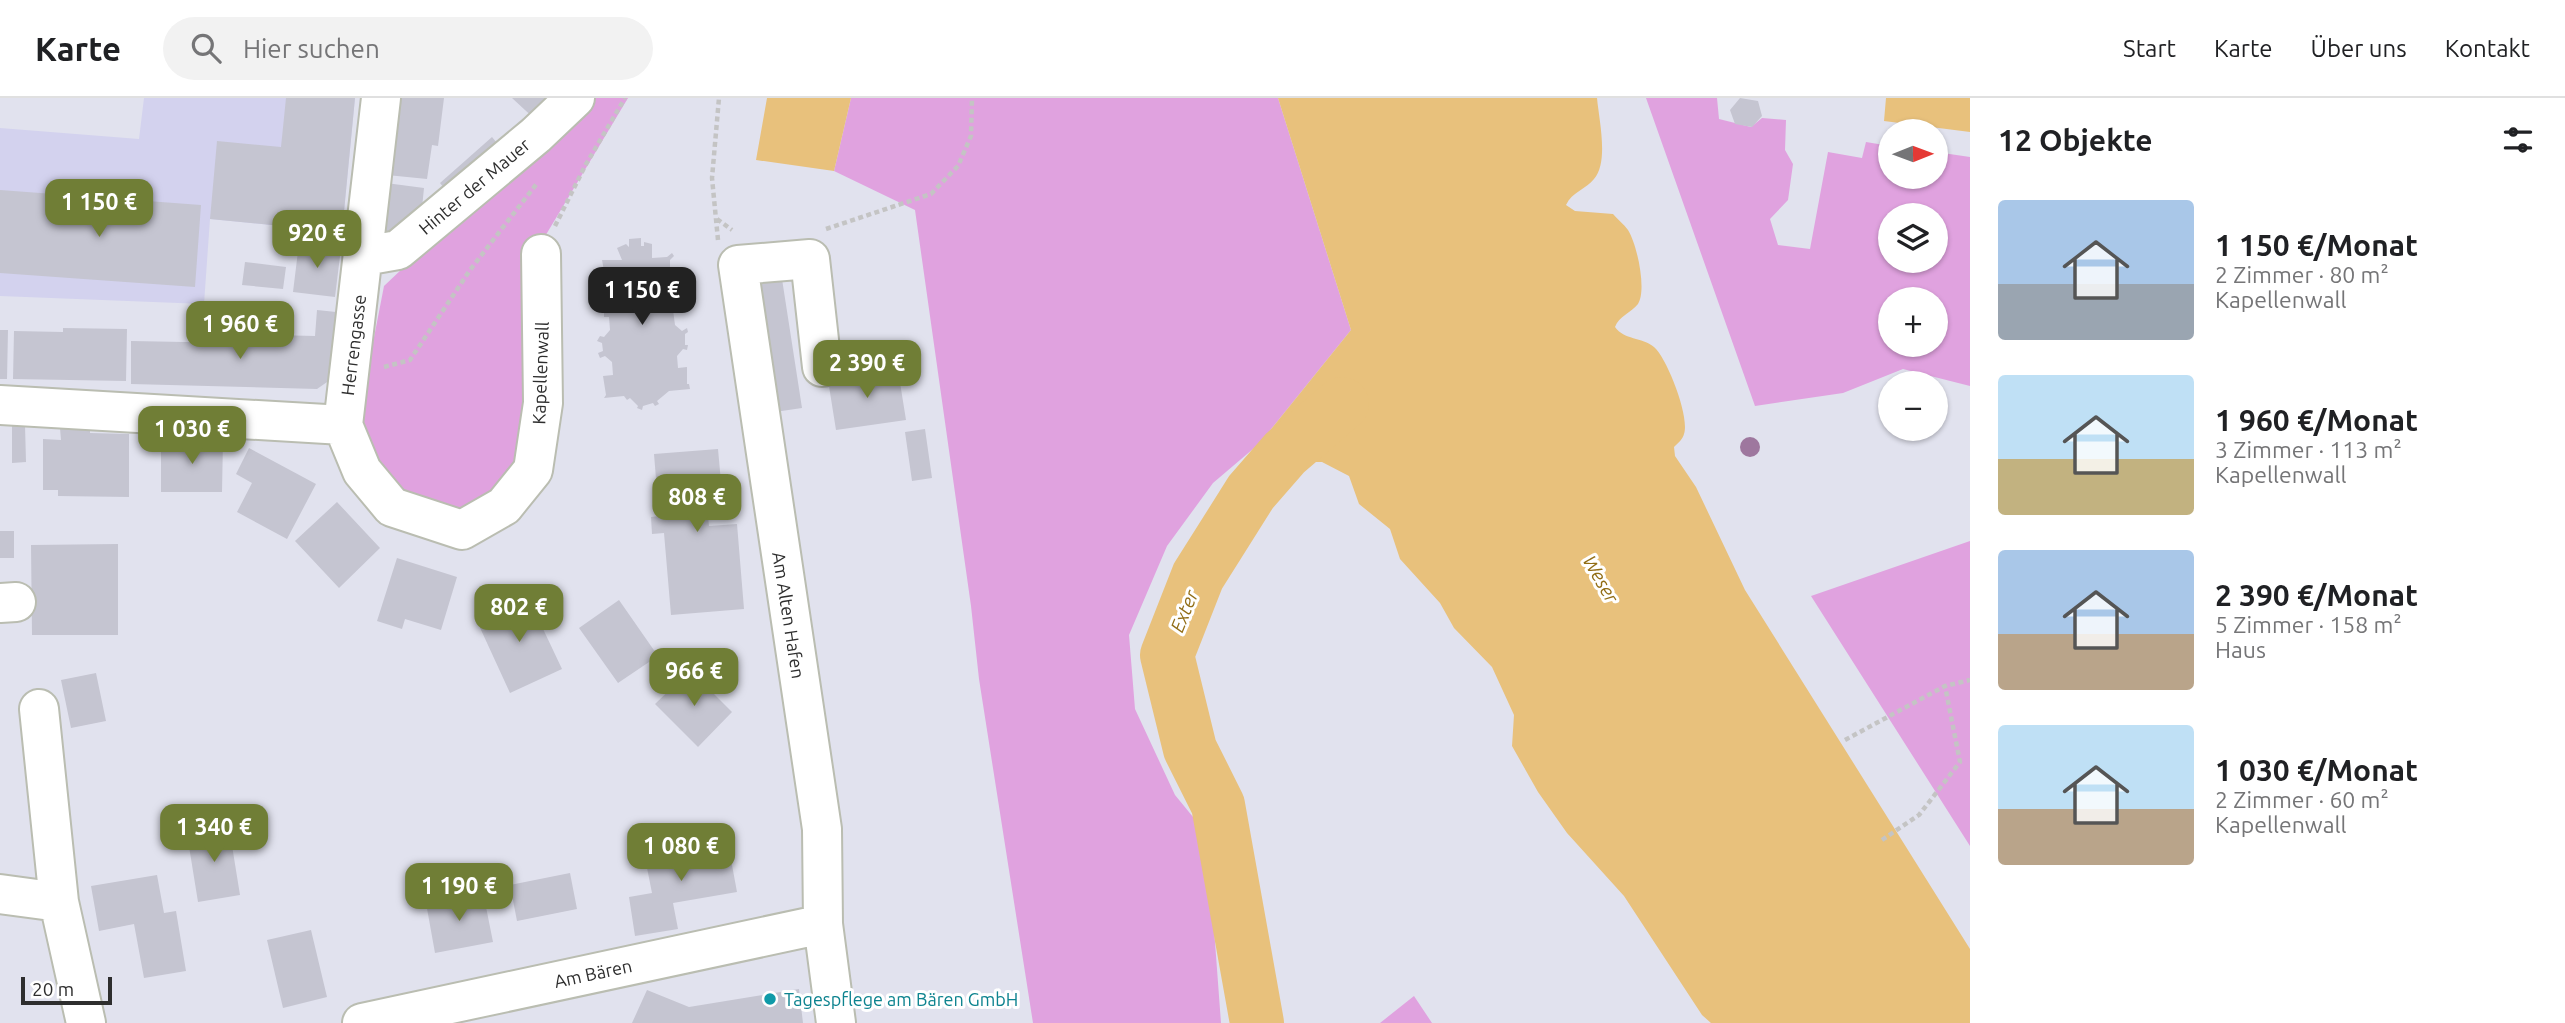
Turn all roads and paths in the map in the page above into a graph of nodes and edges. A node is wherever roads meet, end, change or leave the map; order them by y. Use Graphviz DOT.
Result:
graph roads {
  1 [pos="381,98"];
  2 [pos="575,98"];
  3 [pos="625,98"];
  4 [pos="719,98"];
  5 [pos="972,98"];
  6 [pos="538,181"];
  7 [pos="716,218"];
  8 [pos="541,254"];
  9 [pos="364,256"];
  10 [pos="810,259"];
  11 [pos="822,367"];
  12 [pos="349,375"];
  13 [pos="0,405"];
  14 [pos="343,425"];
  15 [pos="1970,680"];
  16 [pos="1945,687"];
  17 [pos="39,709"];
  18 [pos="1846,740"];
  19 [pos="1882,841"];
  20 [pos="0,894"];
  21 [pos="59,902"];
  22 [pos="823,924"];
  23 [pos="86,1023"];
  24 [pos="362,1023"];
  25 [pos="836,1023"];
  1 -- 9 [label="street, Herrengasse"];
  2 -- 9 [label="street, Hinter der Mauer"];
  3 -- 8 [label="path"];
  4 -- 7 [label="path"];
  5 -- 10 [label="path"];
  6 -- 12 [label="path"];
  8 -- 14 [label="street, Kapellenwall"];
  9 -- 12 [label="street, Herrengasse"];
  10 -- 11 [label="street"];
  10 -- 22 [label="street, Am Alten Hafen"];
  12 -- 14 [label="street, Herrengasse"];
  13 -- 14 [label="street"];
  15 -- 16 [label="path"];
  16 -- 18 [label="path"];
  16 -- 19 [label="path"];
  17 -- 21 [label="street"];
  20 -- 21 [label="street"];
  21 -- 23 [label="street"];
  22 -- 24 [label="street, Am Bären"];
  22 -- 25 [label="street, Am Alten Hafen"];
}
